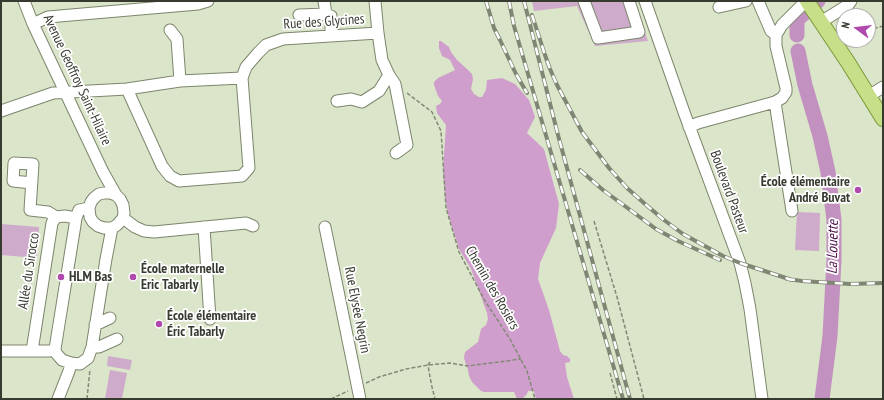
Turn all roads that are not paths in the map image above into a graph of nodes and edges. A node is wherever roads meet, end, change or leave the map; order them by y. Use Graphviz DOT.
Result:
graph roads {
  1 [pos="24,1"];
  2 [pos="208,1"];
  3 [pos="324,1"];
  4 [pos="375,1"];
  5 [pos="584,1"];
  6 [pos="628,1"];
  7 [pos="645,1"];
  8 [pos="746,1"];
  9 [pos="758,1"];
  10 [pos="852,1"];
  11 [pos="719,7"];
  12 [pos="811,8"];
  13 [pos="326,14"];
  14 [pos="299,15"];
  15 [pos="33,24"];
  16 [pos="170,30"];
  17 [pos="378,33"];
  18 [pos="776,35"];
  19 [pos="331,36"];
  20 [pos="242,78"];
  21 [pos="392,79"];
  22 [pos="180,81"];
  23 [pos="883,87"];
  24 [pos="127,89"];
  25 [pos="65,92"];
  26 [pos="869,96"];
  27 [pos="337,101"];
  28 [pos="775,102"];
  29 [pos="2,109"];
  30 [pos="883,119"];
  31 [pos="689,127"];
  32 [pos="396,153"];
  33 [pos="103,172"];
  34 [pos="32,183"];
  35 [pos="99,194"];
  36 [pos="116,195"];
  37 [pos="89,208"];
  38 [pos="792,211"];
  39 [pos="56,218"];
  40 [pos="76,218"];
  41 [pos="123,218"];
  42 [pos="253,226"];
  43 [pos="204,227"];
  44 [pos="325,227"];
  45 [pos="112,228"];
  46 [pos="110,318"];
  47 [pos="210,319"];
  48 [pos="95,325"];
  49 [pos="117,339"];
  50 [pos="92,347"];
  51 [pos="55,349"];
  52 [pos="1,351"];
  53 [pos="32,351"];
  54 [pos="71,363"];
  55 [pos="58,399"];
  56 [pos="360,399"];
  57 [pos="762,399"];
  1 -- 15 [label="street, Avenue Geoffroy Saint-Hilaire"];
  2 -- 15 [label="street"];
  3 -- 13 [label="street"];
  4 -- 17 [label="street, Rue des Glycines"];
  5 -- 6 [label="street"];
  7 -- 31 [label="street, Boulevard Pasteur"];
  8 -- 11 [label="street"];
  9 -- 18 [label="street"];
  10 -- 12 [label="street"];
  12 -- 18 [label="street"];
  12 -- 26 [label="main road"];
  13 -- 14 [label="street"];
  13 -- 19 [label="street"];
  15 -- 25 [label="street, Avenue Geoffroy Saint-Hilaire"];
  16 -- 22 [label="street"];
  17 -- 19 [label="street, Rue des Glycines"];
  17 -- 21 [label="street, Rue des Glycines"];
  18 -- 28 [label="street"];
  19 -- 20 [label="street, Rue des Glycines"];
  20 -- 22 [label="street"];
  20 -- 24 [label="street"];
  21 -- 27 [label="street"];
  21 -- 32 [label="street, Rue des Glycines"];
  22 -- 24 [label="street"];
  23 -- 26 [label="street"];
  24 -- 25 [label="street"];
  25 -- 29 [label="street"];
  25 -- 33 [label="street, Avenue Geoffroy Saint-Hilaire"];
  26 -- 30 [label="main road"];
  28 -- 31 [label="street"];
  28 -- 38 [label="street"];
  31 -- 57 [label="street, Boulevard Pasteur"];
  33 -- 35 [label="street"];
  33 -- 36 [label="street, Avenue Geoffroy Saint-Hilaire"];
  34 -- 39 [label="street"];
  35 -- 36 [label="street"];
  35 -- 37 [label="street"];
  36 -- 41 [label="street, Avenue Geoffroy Saint-Hilaire"];
  37 -- 40 [label="street"];
  37 -- 45 [label="street"];
  39 -- 40 [label="street"];
  39 -- 53 [label="street, Allée du Sirocco"];
  40 -- 51 [label="street"];
  41 -- 43 [label="street"];
  41 -- 45 [label="street"];
  42 -- 43 [label="street"];
  43 -- 47 [label="street"];
  44 -- 56 [label="street, Rue Elysée Negrin"];
  45 -- 48 [label="street"];
  46 -- 48 [label="street"];
  48 -- 50 [label="street"];
  49 -- 50 [label="street"];
  50 -- 54 [label="street"];
  51 -- 53 [label="street"];
  51 -- 54 [label="street"];
  52 -- 53 [label="street"];
  54 -- 55 [label="street"];
}
